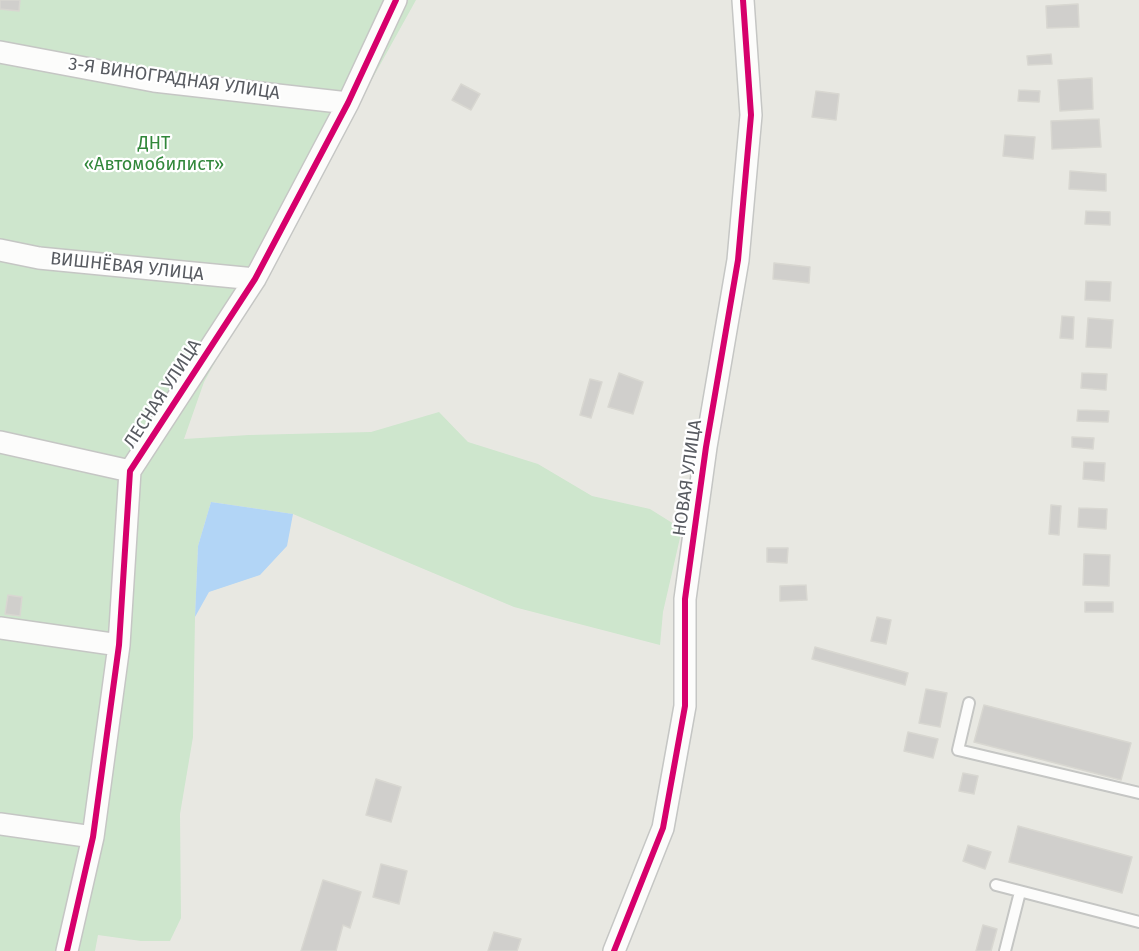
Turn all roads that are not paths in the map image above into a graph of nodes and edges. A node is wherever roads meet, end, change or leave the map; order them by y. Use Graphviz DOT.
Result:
graph roads {
  1 [pos="396,0"];
  2 [pos="743,0"];
  3 [pos="0,52"];
  4 [pos="348,103"];
  5 [pos="0,250"];
  6 [pos="255,279"];
  7 [pos="0,442"];
  8 [pos="130,471"];
  9 [pos="0,628"];
  10 [pos="119,645"];
  11 [pos="969,703"];
  12 [pos="1139,793"];
  13 [pos="0,824"];
  14 [pos="93,837"];
  15 [pos="996,885"];
  16 [pos="1020,892"];
  17 [pos="1139,922"];
  18 [pos="67,951"];
  19 [pos="614,951"];
  20 [pos="1005,951"];
  1 -- 4 [label="street, ЛЕСНАЯ УЛИЦА"];
  2 -- 19 [label="street, НОВАЯ УЛИЦА"];
  3 -- 4 [label="street, 3-Я ВИНОГРАДНАЯ УЛИЦА"];
  4 -- 6 [label="street, ЛЕСНАЯ УЛИЦА"];
  5 -- 6 [label="street, ВИШНЁВАЯ УЛИЦА"];
  6 -- 8 [label="street, ЛЕСНАЯ УЛИЦА"];
  7 -- 8 [label="street"];
  8 -- 10 [label="street, ЛЕСНАЯ УЛИЦА"];
  9 -- 10 [label="street"];
  10 -- 14 [label="street, ЛЕСНАЯ УЛИЦА"];
  11 -- 12 [label="lane"];
  13 -- 14 [label="street"];
  14 -- 18 [label="street, ЛЕСНАЯ УЛИЦА"];
  15 -- 16 [label="lane"];
  16 -- 17 [label="lane"];
  16 -- 20 [label="lane"];
}
